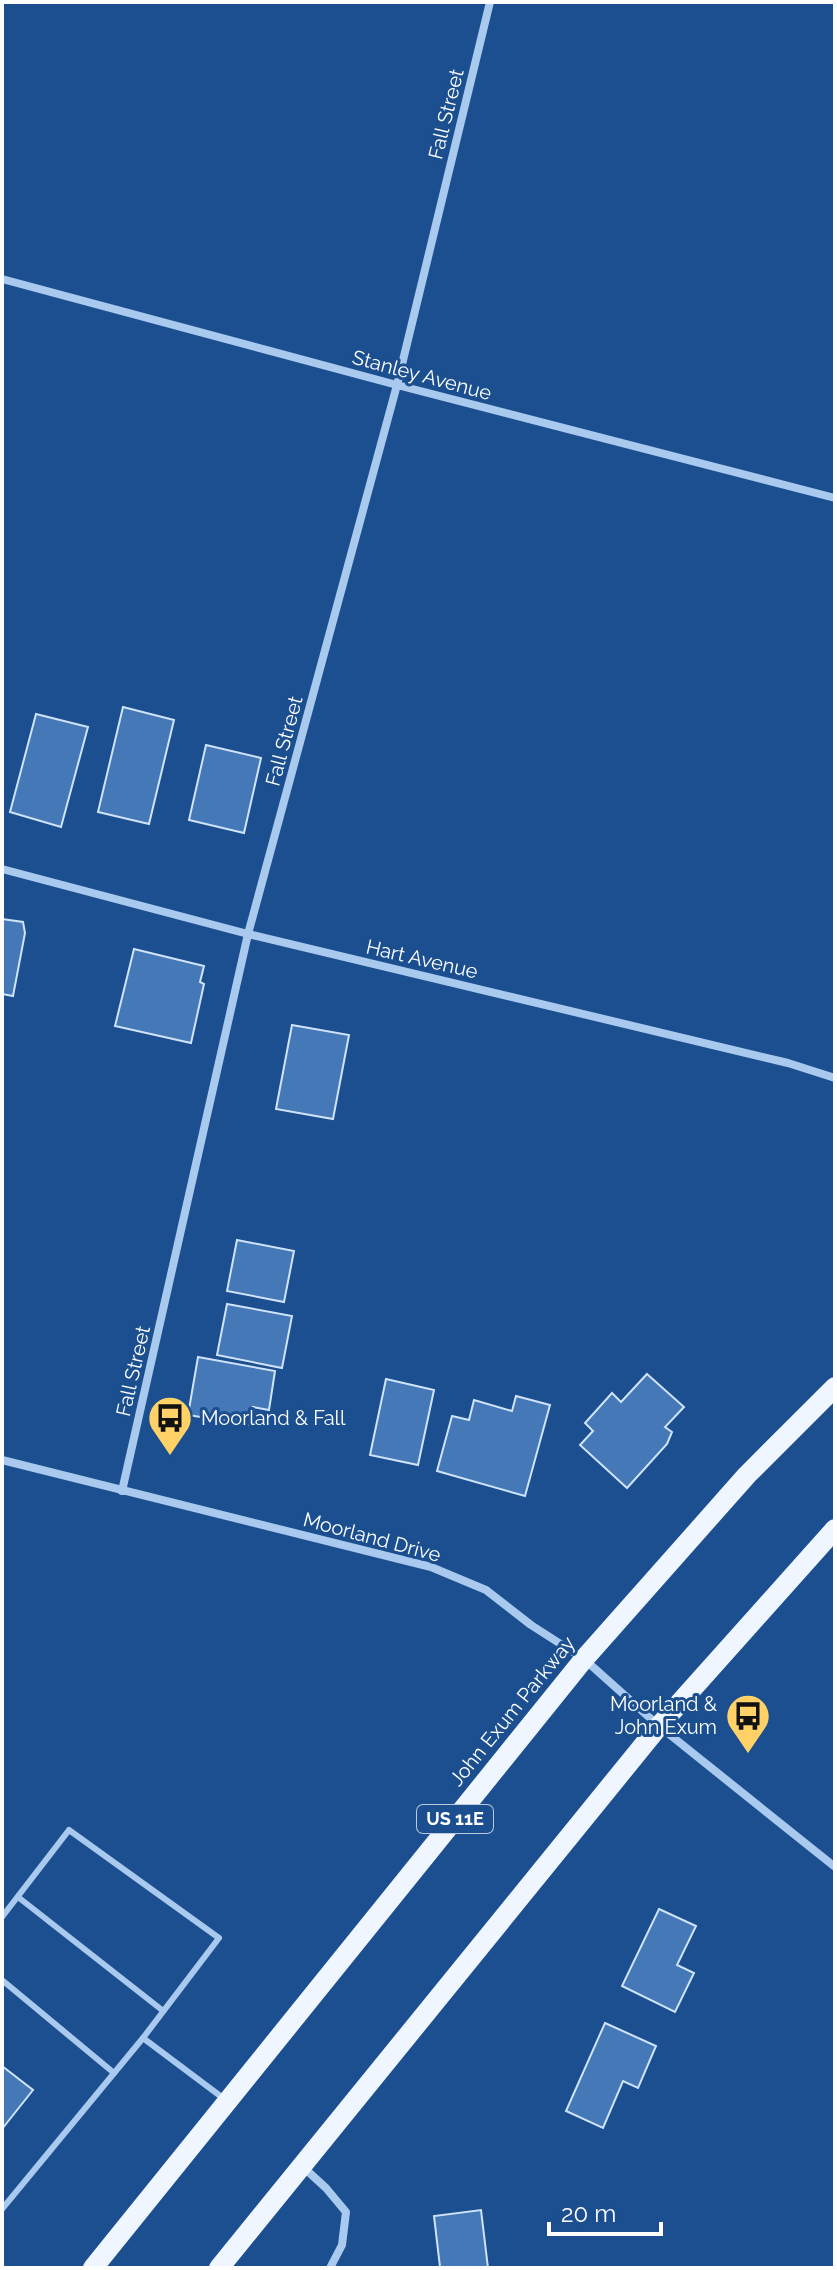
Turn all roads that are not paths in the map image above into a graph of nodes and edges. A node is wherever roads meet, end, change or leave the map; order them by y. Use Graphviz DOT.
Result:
graph roads {
  1 [pos="490,2"];
  2 [pos="2,279"];
  3 [pos="397,385"];
  4 [pos="835,498"];
  5 [pos="2,869"];
  6 [pos="248,934"];
  7 [pos="835,1078"];
  8 [pos="835,1387"];
  9 [pos="2,1460"];
  10 [pos="122,1491"];
  11 [pos="835,1529"];
  12 [pos="584,1659"];
  13 [pos="659,1726"];
  14 [pos="835,1867"];
  15 [pos="18,1897"];
  16 [pos="2,1917"];
  17 [pos="2,1980"];
  18 [pos="162,2010"];
  19 [pos="143,2038"];
  20 [pos="114,2073"];
  21 [pos="228,2102"];
  22 [pos="301,2165"];
  23 [pos="2,2209"];
  24 [pos="93,2268"];
  25 [pos="219,2268"];
  26 [pos="330,2268"];
  1 -- 3 [label="street, Fall Street"];
  2 -- 3 [label="street, Stanley Avenue"];
  3 -- 4 [label="street, Stanley Avenue"];
  3 -- 6 [label="street, Fall Street"];
  5 -- 6 [label="street, Hart Avenue"];
  6 -- 7 [label="street, Hart Avenue"];
  6 -- 10 [label="street, Fall Street"];
  8 -- 12 [label="main road, John Exum Parkway / US 11E"];
  9 -- 10 [label="street, Moorland Drive"];
  10 -- 12 [label="street, Moorland Drive"];
  11 -- 13 [label="main road"];
  12 -- 13 [label="street, Moorland Drive"];
  12 -- 21 [label="main road, John Exum Parkway / US 11E"];
  13 -- 14 [label="street, Moorland Drive"];
  13 -- 22 [label="main road"];
  15 -- 16 [label="lane"];
  15 -- 18 [label="lane"];
  15 -- 18 [label="lane"];
  17 -- 20 [label="lane"];
  18 -- 19 [label="lane"];
  19 -- 20 [label="lane"];
  19 -- 21 [label="lane"];
  20 -- 23 [label="lane"];
  21 -- 24 [label="main road, John Exum Parkway / US 11E"];
  22 -- 25 [label="main road"];
  22 -- 26 [label="street"];
}
